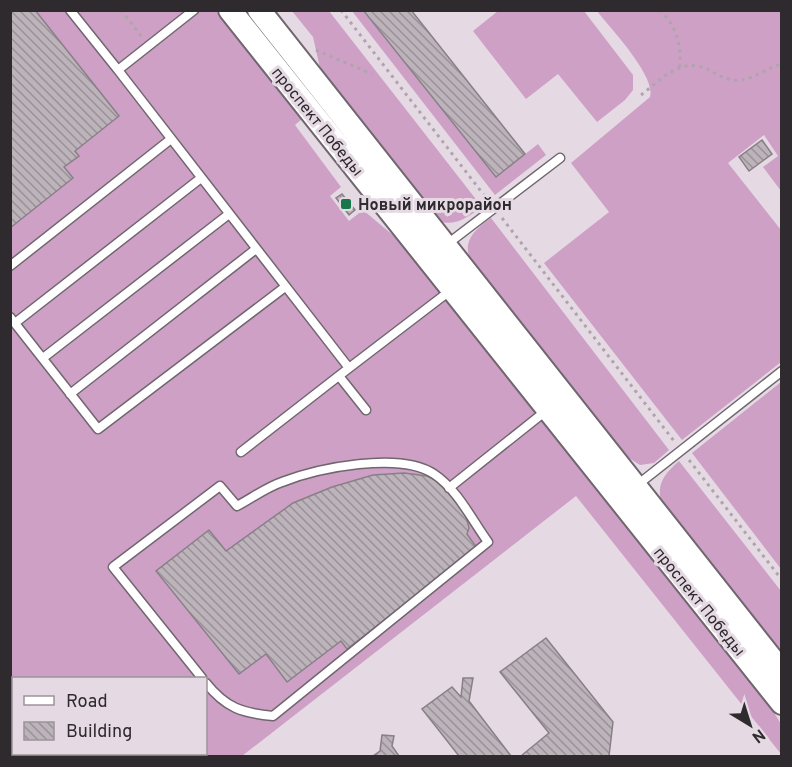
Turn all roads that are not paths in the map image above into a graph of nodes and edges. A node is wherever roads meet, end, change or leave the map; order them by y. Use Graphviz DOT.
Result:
graph roads {
  1 [pos="70,10"];
  2 [pos="194,10"];
  3 [pos="230,10"];
  4 [pos="259,10"];
  5 [pos="118,70"];
  6 [pos="171,139"];
  7 [pos="560,158"];
  8 [pos="201,178"];
  9 [pos="229,214"];
  10 [pos="256,249"];
  11 [pos="437,253"];
  12 [pos="10,266"];
  13 [pos="285,287"];
  14 [pos="452,289"];
  15 [pos="13,320"];
  16 [pos="43,358"];
  17 [pos="349,368"];
  18 [pos="782,371"];
  19 [pos="339,376"];
  20 [pos="70,394"];
  21 [pos="548,409"];
  22 [pos="366,410"];
  23 [pos="241,452"];
  24 [pos="449,488"];
  25 [pos="627,493"];
  26 [pos="782,672"];
  27 [pos="201,677"];
  28 [pos="207,684"];
  29 [pos="782,703"];
  1 -- 5 [label="lane"];
  2 -- 5 [label="lane"];
  3 -- 11 [label="main road, проспект Победы"];
  4 -- 11 [label="main road, проспект Победы"];
  5 -- 6 [label="lane"];
  6 -- 8 [label="lane"];
  6 -- 12 [label="lane"];
  7 -- 11 [label="lane"];
  8 -- 9 [label="lane"];
  8 -- 15 [label="lane"];
  9 -- 10 [label="lane"];
  9 -- 16 [label="lane"];
  10 -- 13 [label="lane"];
  10 -- 20 [label="lane"];
  11 -- 14 [label="main road, проспект Победы"];
  11 -- 25 [label="main road, проспект Победы"];
  13 -- 17 [label="lane"];
  13 -- 20 [label="lane"];
  14 -- 17 [label="lane"];
  14 -- 21 [label="main road, проспект Победы"];
  15 -- 16 [label="lane"];
  16 -- 20 [label="lane"];
  17 -- 19 [label="lane"];
  18 -- 25 [label="lane"];
  19 -- 22 [label="lane"];
  19 -- 23 [label="lane"];
  21 -- 24 [label="lane"];
  21 -- 25 [label="main road, проспект Победы"];
  24 -- 27 [label="lane"];
  24 -- 28 [label="lane"];
  25 -- 26 [label="main road, проспект Победы"];
  25 -- 29 [label="main road, проспект Победы"];
}
